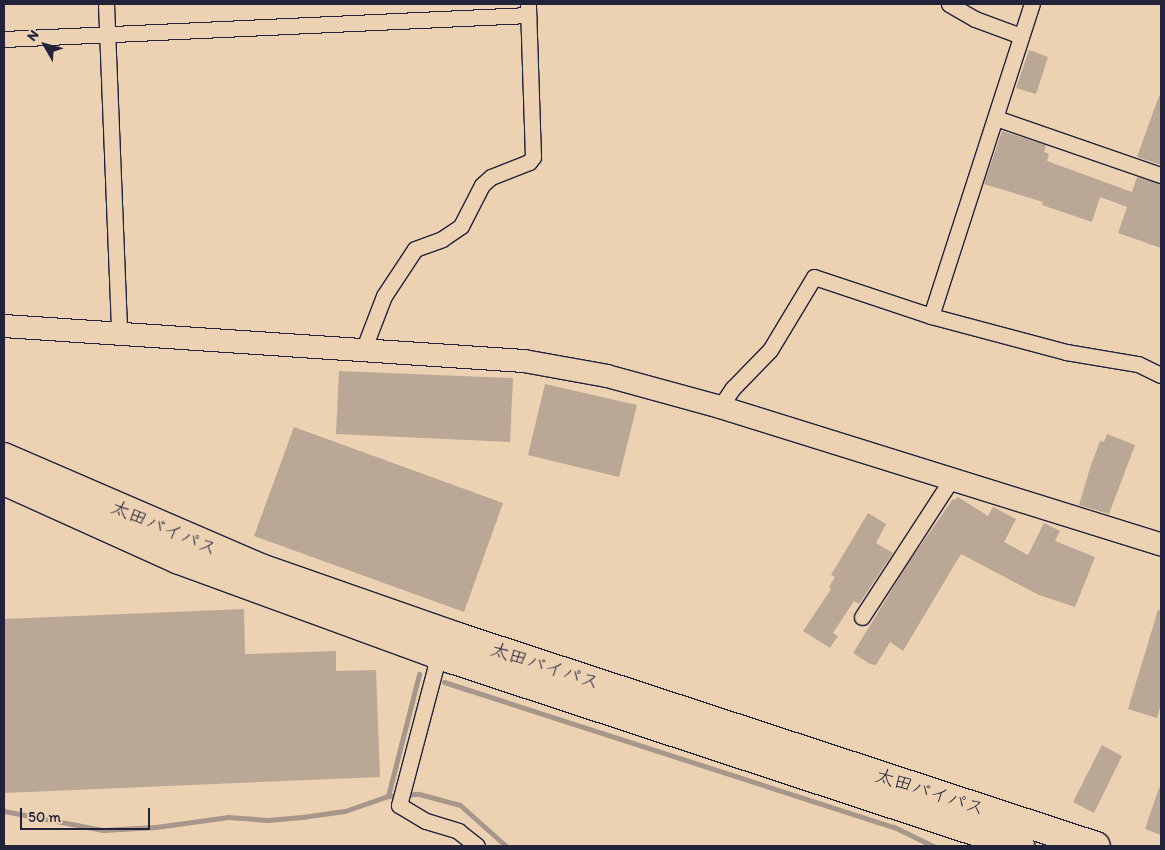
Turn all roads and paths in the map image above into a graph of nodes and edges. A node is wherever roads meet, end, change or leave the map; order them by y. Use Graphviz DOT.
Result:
graph roads {
  1 [pos="106,4"];
  2 [pos="949,4"];
  3 [pos="1032,4"];
  4 [pos="528,10"];
  5 [pos="108,34"];
  6 [pos="1021,36"];
  7 [pos="4,39"];
  8 [pos="996,118"];
  9 [pos="1161,176"];
  10 [pos="931,316"];
  11 [pos="4,326"];
  12 [pos="119,333"];
  13 [pos="364,348"];
  14 [pos="1161,375"];
  15 [pos="720,407"];
  16 [pos="4,457"];
  17 [pos="951,480"];
  18 [pos="4,481"];
  19 [pos="1161,544"];
  20 [pos="862,617"];
  21 [pos="436,654"];
  22 [pos="477,846"];
  23 [pos="1020,846"];
  24 [pos="1096,846"];
  1 -- 5 [label="street"];
  2 -- 6 [label="street"];
  3 -- 6 [label="street"];
  4 -- 5 [label="street"];
  4 -- 13 [label="street"];
  5 -- 7 [label="street"];
  5 -- 12 [label="street"];
  6 -- 8 [label="street"];
  8 -- 9 [label="street"];
  8 -- 10 [label="street"];
  10 -- 14 [label="street"];
  10 -- 15 [label="street"];
  11 -- 12 [label="street"];
  12 -- 13 [label="street"];
  13 -- 15 [label="street"];
  15 -- 17 [label="street"];
  16 -- 24 [label="highway, 太田バイパス"];
  17 -- 19 [label="street"];
  17 -- 20 [label="street"];
  18 -- 21 [label="highway, 太田バイパス"];
  21 -- 22 [label="street"];
  21 -- 23 [label="highway, 太田バイパス"];
}
